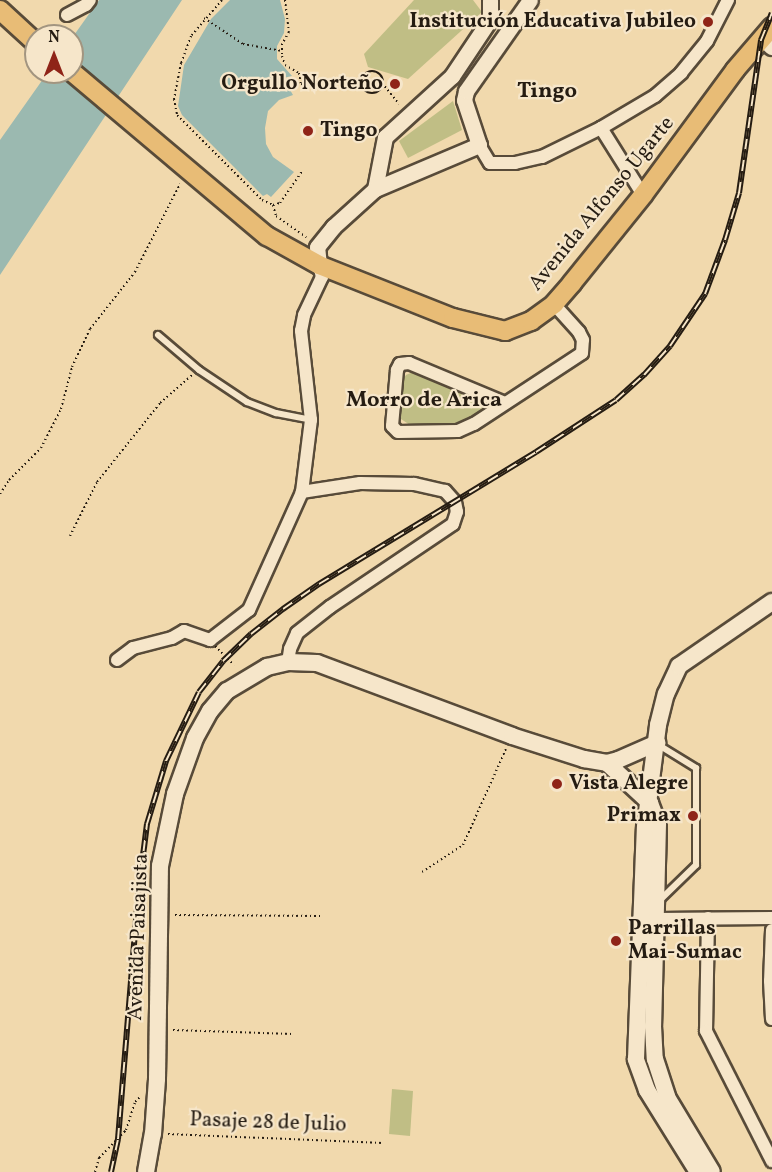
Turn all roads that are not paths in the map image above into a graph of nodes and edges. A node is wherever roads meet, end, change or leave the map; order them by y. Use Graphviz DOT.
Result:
graph roads {
  1 [pos="90,0"];
  2 [pos="530,0"];
  3 [pos="728,0"];
  4 [pos="490,5"];
  5 [pos="0,10"];
  6 [pos="67,15"];
  7 [pos="515,22"];
  8 [pos="24,32"];
  9 [pos="769,37"];
  10 [pos="452,76"];
  11 [pos="84,82"];
  12 [pos="466,91"];
  13 [pos="601,128"];
  14 [pos="479,145"];
  15 [pos="375,189"];
  16 [pos="643,195"];
  17 [pos="319,266"];
  18 [pos="554,304"];
  19 [pos="158,335"];
  20 [pos="505,403"];
  21 [pos="311,420"];
  22 [pos="302,492"];
  23 [pos="772,602"];
  24 [pos="117,660"];
  25 [pos="288,662"];
  26 [pos="657,743"];
  27 [pos="607,763"];
  28 [pos="650,803"];
  29 [pos="657,911"];
  30 [pos="708,918"];
  31 [pos="772,918"];
  32 [pos="772,930"];
  33 [pos="771,981"];
  34 [pos="772,1019"];
  35 [pos="772,1161"];
  36 [pos="146,1172"];
  37 [pos="698,1172"];
  38 [pos="712,1172"];
  1 -- 6 [label="street"];
  2 -- 7 [label="street"];
  3 -- 13 [label="street"];
  4 -- 7 [label="street"];
  4 -- 10 [label="street"];
  5 -- 8 [label="main road"];
  7 -- 12 [label="street"];
  9 -- 16 [label="main road, Avenida Alfonso Ugarte"];
  10 -- 12 [label="street"];
  10 -- 15 [label="street"];
  11 -- 17 [label="main road, Avenida Alfonso Ugarte"];
  12 -- 14 [label="street"];
  13 -- 14 [label="street"];
  13 -- 16 [label="street"];
  14 -- 15 [label="street"];
  15 -- 17 [label="street"];
  16 -- 18 [label="main road, Avenida Alfonso Ugarte"];
  17 -- 18 [label="main road, Avenida Alfonso Ugarte"];
  17 -- 21 [label="street"];
  18 -- 20 [label="street"];
  19 -- 21 [label="lane"];
  20 -- 20 [label="street"];
  21 -- 22 [label="street"];
  22 -- 24 [label="street"];
  22 -- 25 [label="street"];
  23 -- 26 [label="main road"];
  25 -- 27 [label="main road, Avenida Paisajista"];
  25 -- 36 [label="main road, Avenida Paisajista"];
  26 -- 27 [label="main road, Avenida Paisajista"];
  26 -- 28 [label="main road"];
  26 -- 29 [label="lane"];
  27 -- 28 [label="main road"];
  28 -- 29 [label="main road"];
  28 -- 37 [label="main road"];
  29 -- 30 [label="street"];
  29 -- 38 [label="main road"];
  30 -- 31 [label="street"];
  30 -- 35 [label="street"];
  32 -- 33 [label="street"];
  33 -- 34 [label="street"];
}
